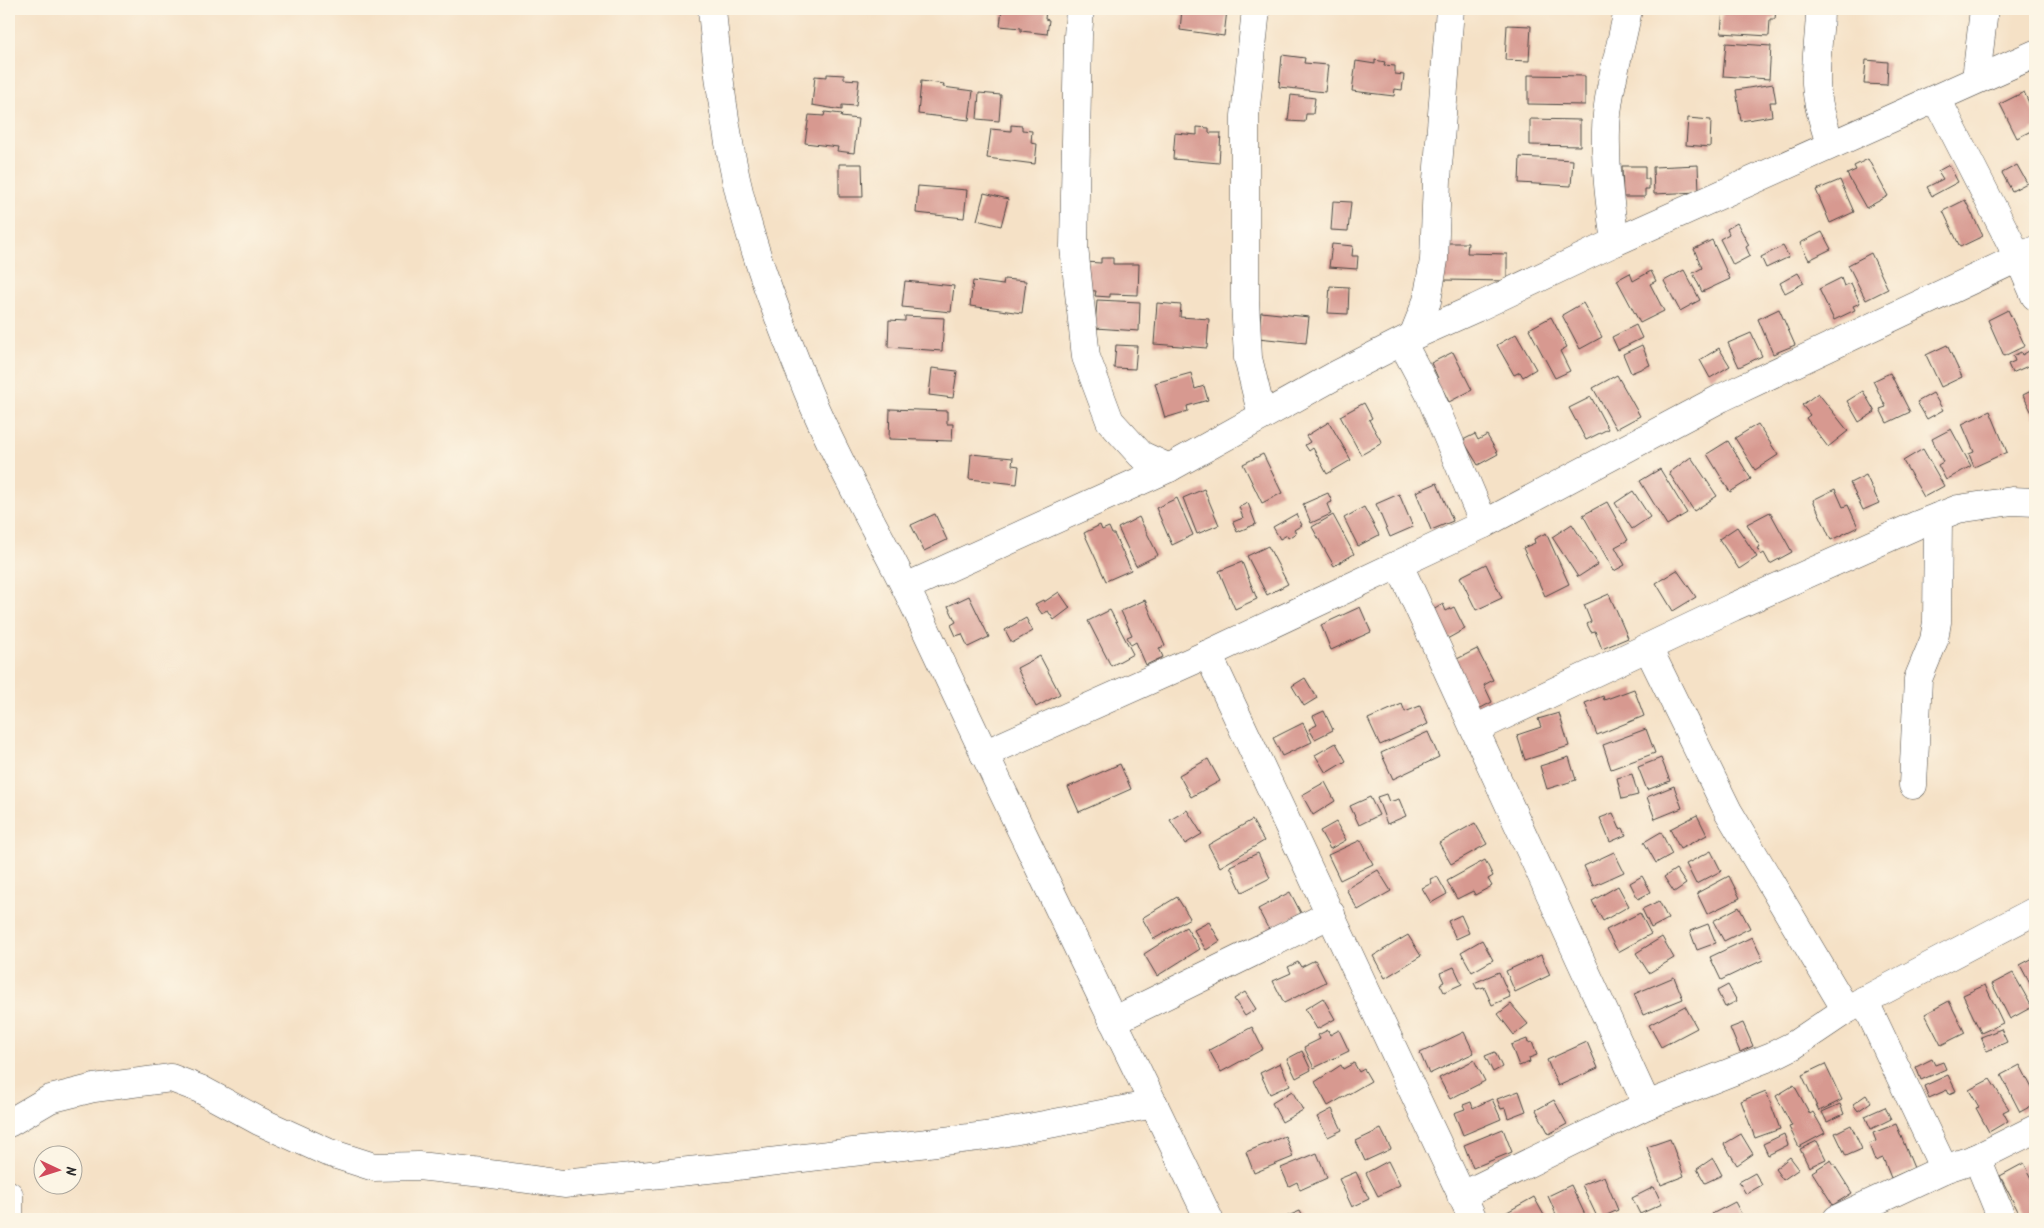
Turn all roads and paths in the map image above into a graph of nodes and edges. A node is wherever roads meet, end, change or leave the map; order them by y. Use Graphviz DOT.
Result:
graph roads {
  1 [pos="712,9"];
  2 [pos="1080,9"];
  3 [pos="1256,9"];
  4 [pos="1450,9"];
  5 [pos="1628,9"];
  6 [pos="1820,9"];
  7 [pos="1984,9"];
  8 [pos="2035,54"];
  9 [pos="1976,79"];
  10 [pos="1937,98"];
  11 [pos="1830,145"];
  12 [pos="1615,242"];
  13 [pos="2027,253"];
  14 [pos="2035,296"];
  15 [pos="1408,339"];
  16 [pos="1262,416"];
  17 [pos="1169,468"];
  18 [pos="2035,502"];
  19 [pos="1938,517"];
  20 [pos="1484,524"];
  21 [pos="1399,565"];
  22 [pos="906,587"];
  23 [pos="1648,648"];
  24 [pos="1208,654"];
  25 [pos="1475,729"];
  26 [pos="984,754"];
  27 [pos="1913,784"];
  28 [pos="2035,912"];
  29 [pos="1331,914"];
  30 [pos="1855,1005"];
  31 [pos="1113,1021"];
  32 [pos="1154,1104"];
  33 [pos="1648,1105"];
  34 [pos="9,1123"];
  35 [pos="2035,1129"];
  36 [pos="1976,1158"];
  37 [pos="1944,1169"];
  38 [pos="9,1195"];
  39 [pos="1467,1207"];
  40 [pos="9,1213"];
  41 [pos="1848,1217"];
  42 [pos="1209,1219"];
  43 [pos="2002,1219"];
  1 -- 22 [label="street"];
  2 -- 17 [label="street"];
  3 -- 16 [label="street"];
  4 -- 15 [label="street"];
  5 -- 12 [label="street"];
  6 -- 11 [label="street"];
  7 -- 9 [label="street"];
  8 -- 9 [label="street"];
  9 -- 10 [label="street"];
  10 -- 11 [label="street"];
  10 -- 13 [label="street"];
  11 -- 12 [label="street"];
  12 -- 15 [label="street"];
  13 -- 14 [label="street"];
  13 -- 20 [label="street"];
  15 -- 16 [label="street"];
  15 -- 20 [label="street"];
  16 -- 17 [label="street"];
  17 -- 22 [label="street"];
  18 -- 19 [label="street"];
  19 -- 23 [label="street"];
  19 -- 27 [label="street"];
  20 -- 21 [label="street"];
  21 -- 24 [label="street"];
  21 -- 25 [label="street"];
  22 -- 26 [label="street"];
  23 -- 25 [label="street"];
  23 -- 30 [label="street"];
  24 -- 26 [label="street"];
  24 -- 29 [label="street"];
  25 -- 33 [label="street"];
  26 -- 31 [label="street"];
  28 -- 30 [label="street"];
  29 -- 31 [label="street"];
  29 -- 39 [label="street"];
  30 -- 33 [label="street"];
  30 -- 37 [label="street"];
  31 -- 32 [label="street"];
  32 -- 34 [label="street"];
  32 -- 42 [label="street"];
  33 -- 39 [label="street"];
  35 -- 36 [label="street"];
  36 -- 37 [label="street"];
  36 -- 43 [label="street"];
  37 -- 41 [label="street"];
  38 -- 40 [label="street"];
}
